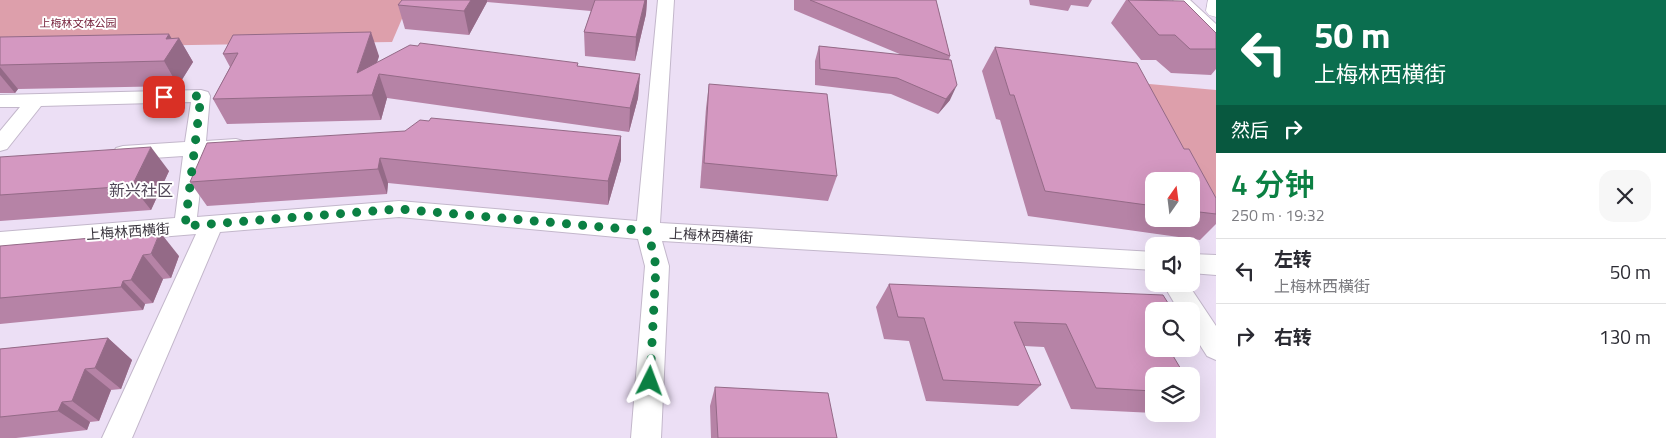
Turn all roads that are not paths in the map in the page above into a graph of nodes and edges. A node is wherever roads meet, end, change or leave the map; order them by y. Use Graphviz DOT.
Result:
graph roads {
  1 [pos="666,0"];
  2 [pos="1176,0"];
  3 [pos="1191,4"];
  4 [pos="1216,4"];
  5 [pos="1216,11"];
  6 [pos="1216,17"];
  7 [pos="1216,33"];
  8 [pos="36,100"];
  9 [pos="0,101"];
  10 [pos="251,144"];
  11 [pos="194,148"];
  12 [pos="107,154"];
  13 [pos="3,155"];
  14 [pos="212,224"];
  15 [pos="185,226"];
  16 [pos="648,231"];
  17 [pos="0,241"];
  18 [pos="1145,260"];
  19 [pos="1200,264"];
  20 [pos="1216,265"];
  21 [pos="1180,292"];
  22 [pos="1216,348"];
  23 [pos="117,438"];
  24 [pos="646,438"];
  1 -- 16 [label="street"];
  2 -- 3 [label="main road"];
  3 -- 6 [label="street"];
  3 -- 7 [label="street"];
  4 -- 5 [label="main road"];
  8 -- 9 [label="street"];
  8 -- 11 [label="street"];
  8 -- 13 [label="street"];
  10 -- 11 [label="street"];
  11 -- 12 [label="street"];
  11 -- 15 [label="street"];
  14 -- 15 [label="street, 上梅林西横街"];
  14 -- 16 [label="street, 上梅林西横街"];
  14 -- 23 [label="street"];
  15 -- 17 [label="street, 上梅林西横街"];
  16 -- 18 [label="street, 上梅林西横街"];
  16 -- 24 [label="street"];
  19 -- 20 [label="street"];
  21 -- 22 [label="street"];
}
